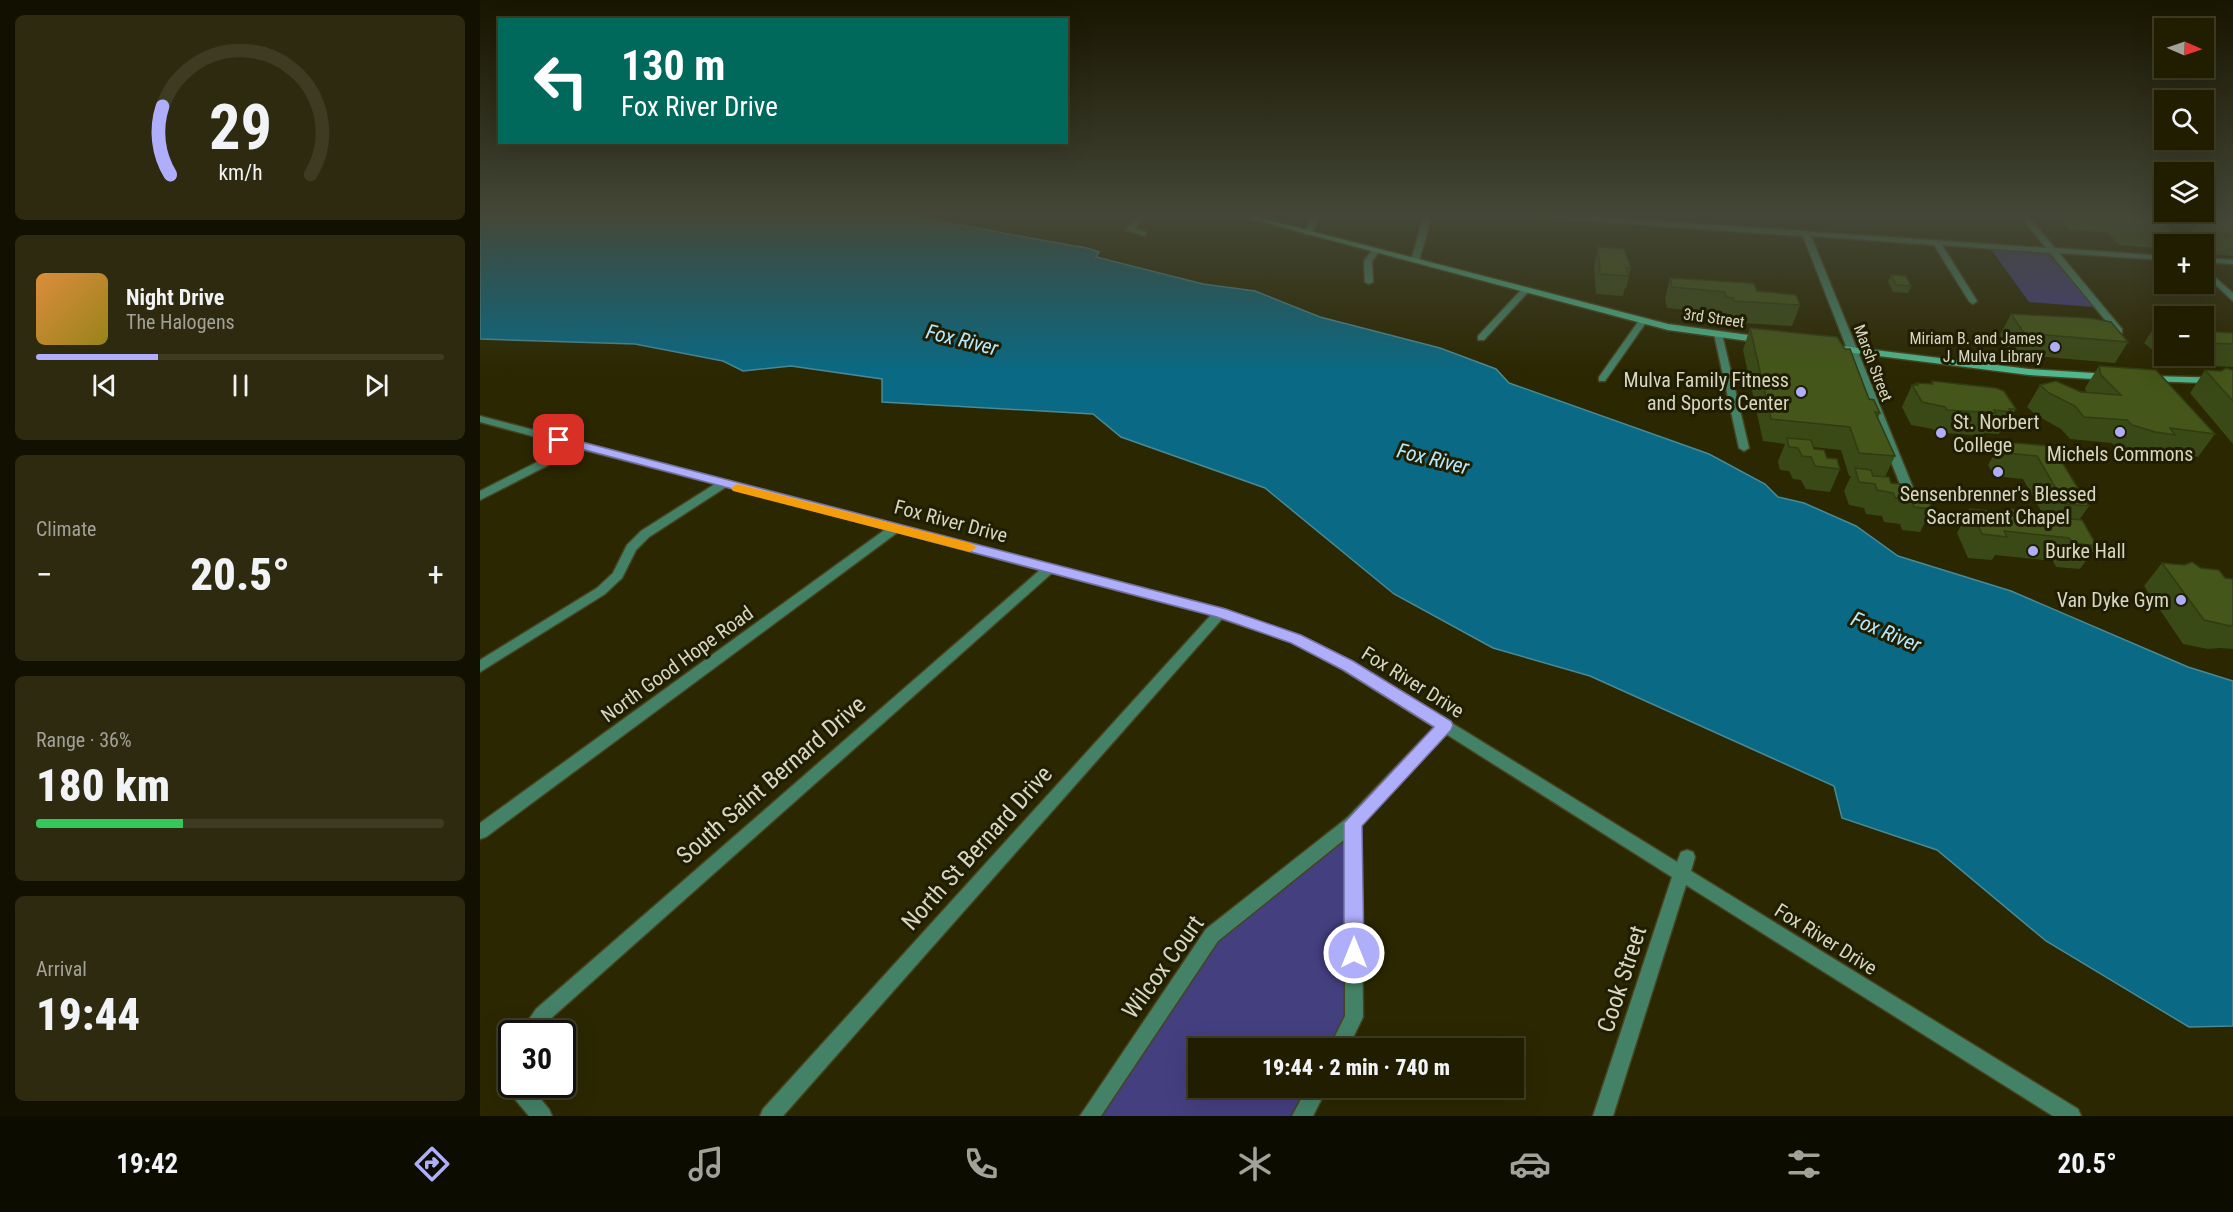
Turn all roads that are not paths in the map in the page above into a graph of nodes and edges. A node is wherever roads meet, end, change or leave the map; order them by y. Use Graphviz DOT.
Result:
graph roads {
  1 [pos="1369,267"];
  2 [pos="1438,267"];
  3 [pos="1819,267"];
  4 [pos="1952,267"];
  5 [pos="2065,267"];
  6 [pos="2214,280"];
  7 [pos="1370,282"];
  8 [pos="1526,290"];
  9 [pos="2233,298"];
  10 [pos="1972,301"];
  11 [pos="1643,321"];
  12 [pos="2119,331"];
  13 [pos="1718,334"];
  14 [pos="1481,338"];
  15 [pos="1769,341"];
  16 [pos="1821,347"];
  17 [pos="1852,351"];
  18 [pos="2114,377"];
  19 [pos="2136,378"];
  20 [pos="1602,379"];
  21 [pos="2233,381"];
  22 [pos="480,419"];
  23 [pos="579,445"];
  24 [pos="1744,448"];
  25 [pos="723,484"];
  26 [pos="480,496"];
  27 [pos="1918,498"];
  28 [pos="896,528"];
  29 [pos="1050,568"];
  30 [pos="1220,613"];
  31 [pos="480,667"];
  32 [pos="1445,725"];
  33 [pos="1353,823"];
  34 [pos="480,832"];
  35 [pos="1684,866"];
  36 [pos="540,1020"];
  37 [pos="1343,1038"];
  38 [pos="527,1098"];
  39 [pos="1312,1098"];
  40 [pos="542,1116"];
  41 [pos="770,1116"];
  42 [pos="1090,1116"];
  43 [pos="1302,1116"];
  44 [pos="1603,1116"];
  45 [pos="2071,1116"];
  1 -- 7 [label="street"];
  2 -- 8 [label="main road, 3rd Street"];
  3 -- 17 [label="street, Marsh Street"];
  4 -- 10 [label="street"];
  5 -- 12 [label="street"];
  6 -- 9 [label="street"];
  8 -- 11 [label="main road, 3rd Street"];
  8 -- 14 [label="street"];
  11 -- 13 [label="main road, 3rd Street"];
  11 -- 20 [label="street"];
  13 -- 15 [label="main road, 3rd Street"];
  13 -- 24 [label="street"];
  16 -- 17 [label="main road"];
  17 -- 18 [label="main road"];
  17 -- 27 [label="street, Marsh Street"];
  19 -- 21 [label="main road"];
  22 -- 23 [label="street, Fox River Drive"];
  23 -- 25 [label="street, Fox River Drive"];
  23 -- 26 [label="street"];
  25 -- 28 [label="street, Fox River Drive"];
  25 -- 31 [label="street"];
  28 -- 29 [label="street, Fox River Drive"];
  28 -- 34 [label="street, North Good Hope Road"];
  29 -- 30 [label="street, Fox River Drive"];
  29 -- 36 [label="street, South Saint Bernard Drive"];
  30 -- 32 [label="street, Fox River Drive"];
  30 -- 41 [label="street, North St Bernard Drive"];
  32 -- 33 [label="street, Wilcox Court"];
  32 -- 35 [label="street, Fox River Drive"];
  33 -- 37 [label="street"];
  33 -- 42 [label="street, Wilcox Court"];
  35 -- 44 [label="street, Cook Street"];
  35 -- 45 [label="street, Fox River Drive"];
  38 -- 40 [label="street"];
  39 -- 43 [label="street"];
}
